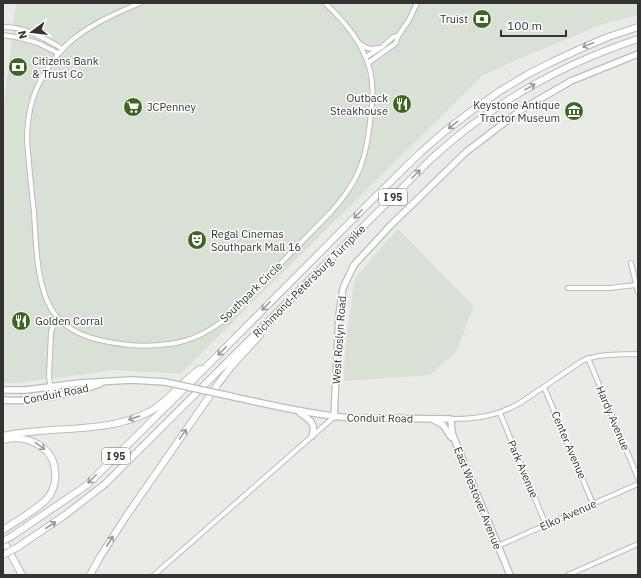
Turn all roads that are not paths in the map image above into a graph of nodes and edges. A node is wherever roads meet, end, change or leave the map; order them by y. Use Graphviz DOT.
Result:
graph roads {
  1 [pos="140,3"];
  2 [pos="325,3"];
  3 [pos="417,3"];
  4 [pos="3,27"];
  5 [pos="638,27"];
  6 [pos="3,35"];
  7 [pos="398,36"];
  8 [pos="638,39"];
  9 [pos="357,41"];
  10 [pos="382,47"];
  11 [pos="63,49"];
  12 [pos="58,53"];
  13 [pos="638,54"];
  14 [pos="366,57"];
  15 [pos="368,63"];
  16 [pos="631,263"];
  17 [pos="636,285"];
  18 [pos="568,288"];
  19 [pos="638,292"];
  20 [pos="287,303"];
  21 [pos="60,320"];
  22 [pos="638,354"];
  23 [pos="588,358"];
  24 [pos="210,363"];
  25 [pos="108,382"];
  26 [pos="50,387"];
  27 [pos="544,387"];
  28 [pos="3,390"];
  29 [pos="52,396"];
  30 [pos="3,400"];
  31 [pos="296,410"];
  32 [pos="500,413"];
  33 [pos="334,417"];
  34 [pos="432,419"];
  35 [pos="451,419"];
  36 [pos="3,436"];
  37 [pos="312,436"];
  38 [pos="3,440"];
  39 [pos="457,447"];
  40 [pos="638,478"];
  41 [pos="638,484"];
  42 [pos="593,504"];
  43 [pos="546,525"];
  44 [pos="3,530"];
  45 [pos="3,541"];
  46 [pos="638,544"];
  47 [pos="498,546"];
  48 [pos="3,548"];
  49 [pos="3,555"];
  50 [pos="18,575"];
  51 [pos="22,575"];
  52 [pos="90,575"];
  53 [pos="154,575"];
  54 [pos="510,575"];
  55 [pos="568,575"];
  1 -- 11 [label="street, Southpark Circle"];
  2 -- 9 [label="street, Southpark Circle"];
  3 -- 7 [label="street"];
  4 -- 11 [label="street"];
  5 -- 24 [label="highway, Richmond-Petersburg Turnpike / I 95, one-way"];
  6 -- 12 [label="street"];
  7 -- 10 [label="street"];
  7 -- 15 [label="street"];
  20 -- 8 [label="highway, Richmond-Petersburg Turnpike / I 95, one-way"];
  9 -- 10 [label="street"];
  9 -- 14 [label="street, Southpark Circle"];
  10 -- 14 [label="street"];
  11 -- 12 [label="street, Southpark Circle"];
  12 -- 21 [label="street, Southpark Circle"];
  13 -- 33 [label="main road, West Roslyn Road"];
  14 -- 15 [label="street, Southpark Circle"];
  15 -- 21 [label="street, Southpark Circle"];
  16 -- 17 [label="street"];
  17 -- 18 [label="street"];
  17 -- 19 [label="street"];
  49 -- 20 [label="highway, Richmond-Petersburg Turnpike / I 95, one-way, bridge"];
  52 -- 20 [label="highway, one-way"];
  21 -- 26 [label="street"];
  22 -- 23 [label="street, Conduit Road"];
  23 -- 27 [label="street, Conduit Road"];
  23 -- 40 [label="street, Hardy Avenue"];
  24 -- 36 [label="highway, one-way"];
  24 -- 45 [label="highway, Richmond-Petersburg Turnpike / I 95, one-way, bridge"];
  25 -- 26 [label="main road, Conduit Road"];
  25 -- 29 [label="main road, Conduit Road"];
  25 -- 31 [label="main road, Conduit Road, bridge"];
  26 -- 28 [label="main road, Conduit Road"];
  26 -- 29 [label="street"];
  27 -- 32 [label="street, Conduit Road"];
  27 -- 42 [label="street, Center Avenue"];
  29 -- 30 [label="main road, Conduit Road"];
  31 -- 33 [label="main road, Conduit Road"];
  31 -- 37 [label="main road"];
  32 -- 35 [label="street, Conduit Road"];
  32 -- 43 [label="street, Park Avenue"];
  33 -- 34 [label="main road, Conduit Road"];
  33 -- 37 [label="street"];
  34 -- 35 [label="main road, Conduit Road"];
  34 -- 39 [label="main road"];
  35 -- 39 [label="main road, East Westover Avenue"];
  37 -- 53 [label="street"];
  38 -- 44 [label="highway, one-way"];
  39 -- 47 [label="main road, East Westover Avenue"];
  41 -- 42 [label="street, Elko Avenue"];
  42 -- 43 [label="street, Elko Avenue"];
  43 -- 47 [label="street, Elko Avenue"];
  45 -- 51 [label="highway"];
  46 -- 55 [label="street"];
  47 -- 54 [label="main road, East Westover Avenue"];
  48 -- 50 [label="highway"];
}
